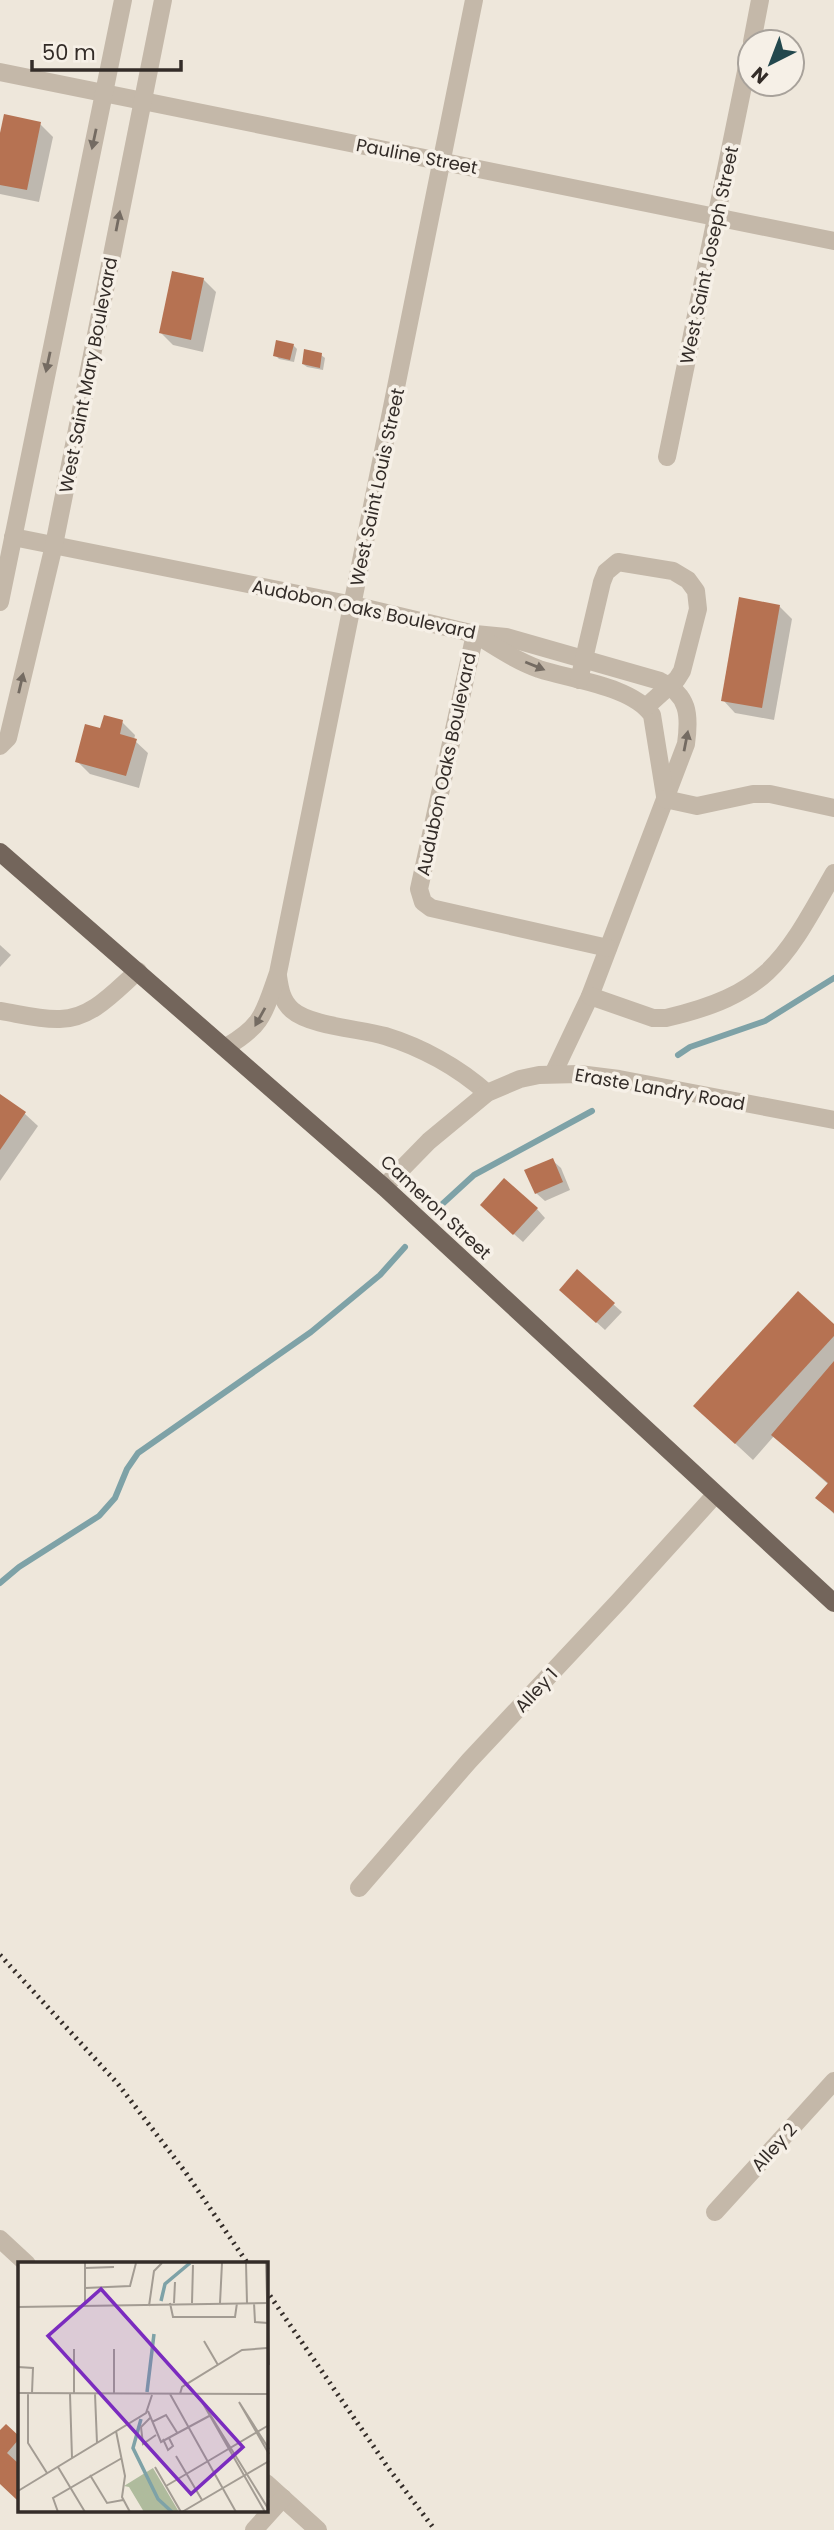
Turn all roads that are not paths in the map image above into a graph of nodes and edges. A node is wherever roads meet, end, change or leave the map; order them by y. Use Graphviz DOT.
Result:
graph roads {
  1 [pos="123,0"];
  2 [pos="163,0"];
  3 [pos="474,0"];
  4 [pos="761,0"];
  5 [pos="755,28"];
  6 [pos="0,72"];
  7 [pos="103,93"];
  8 [pos="741,98"];
  9 [pos="142,101"];
  10 [pos="442,161"];
  11 [pos="717,217"];
  12 [pos="834,240"];
  13 [pos="667,457"];
  14 [pos="13,537"];
  15 [pos="54,545"];
  16 [pos="0,601"];
  17 [pos="353,605"];
  18 [pos="475,634"];
  19 [pos="584,658"];
  20 [pos="579,680"];
  21 [pos="669,686"];
  22 [pos="646,707"];
  23 [pos="0,746"];
  24 [pos="665,799"];
  25 [pos="834,808"];
  26 [pos="0,852"];
  27 [pos="834,873"];
  28 [pos="608,948"];
  29 [pos="138,971"];
  30 [pos="278,973"];
  31 [pos="590,996"];
  32 [pos="0,1011"];
  33 [pos="226,1047"];
  34 [pos="553,1074"];
  35 [pos="487,1093"];
  36 [pos="834,1120"];
  37 [pos="384,1187"];
  38 [pos="715,1495"];
  39 [pos="834,1603"];
  40 [pos="359,1888"];
  41 [pos="834,2081"];
  42 [pos="715,2212"];
  43 [pos="0,2239"];
  44 [pos="25,2262"];
  45 [pos="268,2485"];
  46 [pos="283,2498"];
  47 [pos="254,2530"];
  48 [pos="318,2530"];
  1 -- 7 [label="street"];
  2 -- 9 [label="street, West Saint Mary Boulevard"];
  3 -- 10 [label="street, West Saint Louis Street"];
  4 -- 5 [label="street"];
  6 -- 7 [label="street, Pauline Street"];
  7 -- 9 [label="street, Pauline Street"];
  7 -- 14 [label="street, one-way"];
  8 -- 11 [label="street, West Saint Joseph Street"];
  9 -- 10 [label="street, Pauline Street"];
  15 -- 9 [label="street, West Saint Mary Boulevard, one-way"];
  10 -- 11 [label="street, Pauline Street"];
  10 -- 17 [label="street, West Saint Louis Street"];
  11 -- 12 [label="street, Pauline Street"];
  11 -- 13 [label="street, West Saint Joseph Street"];
  14 -- 15 [label="street"];
  14 -- 16 [label="street"];
  15 -- 17 [label="street, Audobon Oaks Boulevard"];
  23 -- 15 [label="street, West Saint Mary Boulevard, one-way"];
  17 -- 18 [label="street, Audobon Oaks Boulevard"];
  17 -- 30 [label="street, West Saint Louis Street"];
  18 -- 19 [label="street, Audobon Oaks Boulevard"];
  18 -- 20 [label="street, Audubon Oaks Boulevard, one-way"];
  18 -- 28 [label="street, Audubon Oaks Boulevard"];
  19 -- 20 [label="street"];
  19 -- 21 [label="street, Audobon Oaks Boulevard"];
  19 -- 21 [label="street"];
  20 -- 22 [label="street, Audubon Oaks Boulevard"];
  21 -- 22 [label="street"];
  24 -- 21 [label="street, one-way"];
  22 -- 24 [label="street"];
  24 -- 25 [label="street"];
  24 -- 28 [label="street"];
  26 -- 29 [label="main road, Cameron Street"];
  27 -- 31 [label="street"];
  28 -- 31 [label="street"];
  29 -- 32 [label="street"];
  29 -- 33 [label="main road, Cameron Street"];
  30 -- 33 [label="street, one-way"];
  30 -- 35 [label="street"];
  31 -- 34 [label="street"];
  33 -- 37 [label="main road, Cameron Street"];
  34 -- 35 [label="street, Eraste Landry Road"];
  34 -- 36 [label="street, Eraste Landry Road"];
  35 -- 37 [label="street, Eraste Landry Road"];
  37 -- 38 [label="main road, Cameron Street"];
  38 -- 39 [label="main road, Cameron Street"];
  38 -- 40 [label="street, Alley 1"];
  41 -- 42 [label="street, Alley 2"];
  43 -- 44 [label="street"];
  45 -- 46 [label="street"];
  46 -- 47 [label="street"];
  46 -- 48 [label="street"];
}
